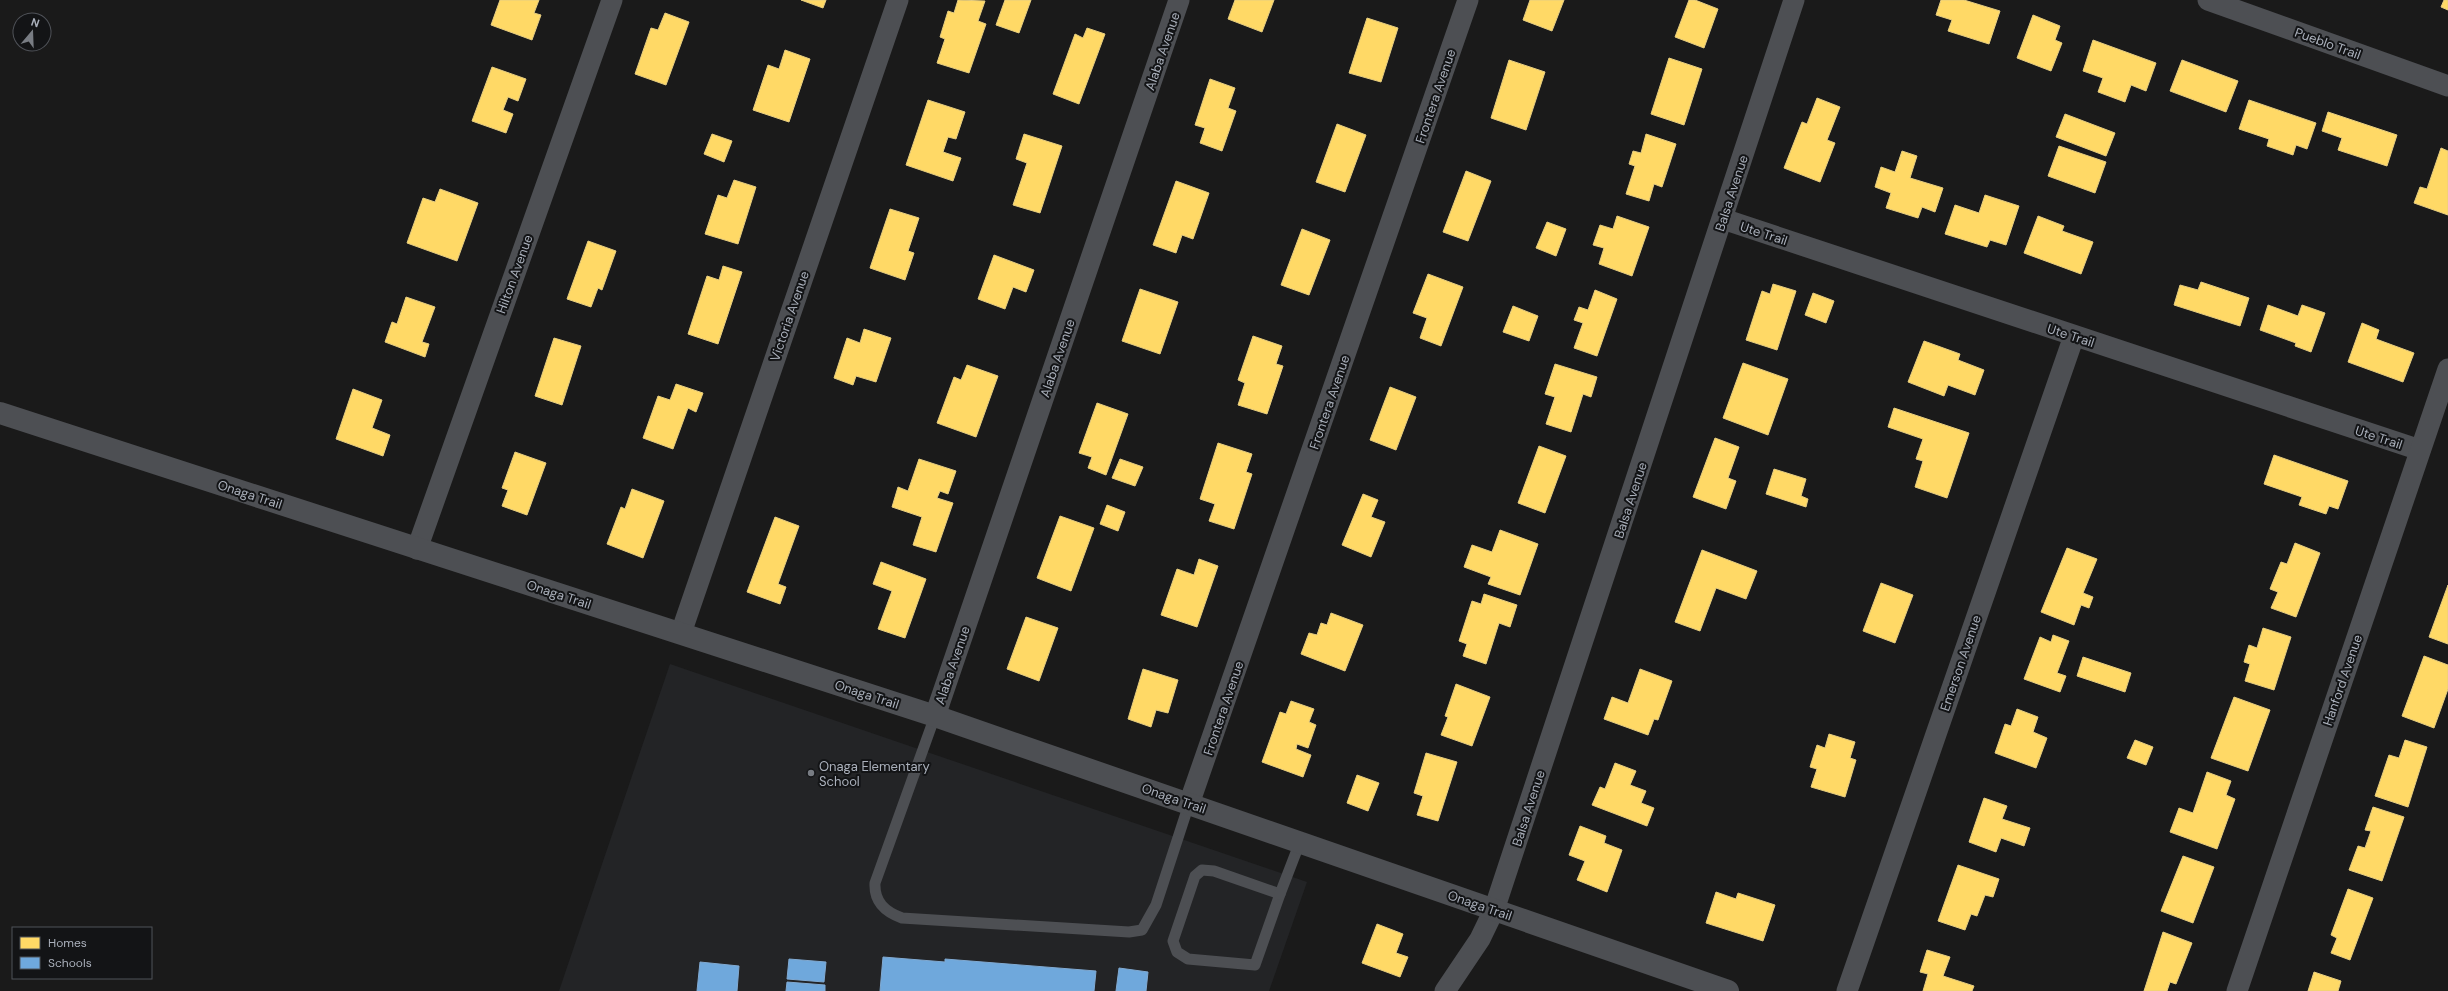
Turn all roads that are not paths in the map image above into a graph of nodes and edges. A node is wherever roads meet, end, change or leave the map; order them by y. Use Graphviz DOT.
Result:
graph roads {
  1 [pos="612,0"];
  2 [pos="898,0"];
  3 [pos="1179,0"];
  4 [pos="1468,0"];
  5 [pos="1794,0"];
  6 [pos="2208,0"];
  7 [pos="2448,86"];
  8 [pos="1723,219"];
  9 [pos="2074,336"];
  10 [pos="2448,369"];
  11 [pos="0,413"];
  12 [pos="2420,450"];
  13 [pos="417,549"];
  14 [pos="681,633"];
  15 [pos="935,716"];
  16 [pos="1190,804"];
  17 [pos="1300,842"];
  18 [pos="1280,894"];
  19 [pos="1494,910"];
  20 [pos="1445,991"];
  21 [pos="1728,991"];
  22 [pos="1847,991"];
  23 [pos="2237,991"];
  1 -- 13 [label="street, Hilton Avenue"];
  2 -- 14 [label="street, Victoria Avenue"];
  3 -- 15 [label="street, Alaba Avenue"];
  4 -- 16 [label="street, Frontera Avenue"];
  5 -- 8 [label="street, Balsa Avenue"];
  6 -- 7 [label="street, Pueblo Trail"];
  8 -- 9 [label="street, Ute Trail"];
  8 -- 19 [label="street, Balsa Avenue"];
  9 -- 12 [label="street, Ute Trail"];
  9 -- 22 [label="street, Emerson Avenue"];
  10 -- 12 [label="street, Hanford Avenue"];
  11 -- 13 [label="street, Onaga Trail"];
  12 -- 23 [label="street, Hanford Avenue"];
  13 -- 14 [label="street, Onaga Trail"];
  14 -- 15 [label="street, Onaga Trail"];
  15 -- 16 [label="street, Onaga Trail"];
  15 -- 16 [label="lane"];
  16 -- 17 [label="street, Onaga Trail"];
  17 -- 18 [label="lane"];
  17 -- 19 [label="street, Onaga Trail"];
  18 -- 18 [label="lane"];
  19 -- 20 [label="street, Balsa Avenue"];
  19 -- 21 [label="street, Onaga Trail"];
}
